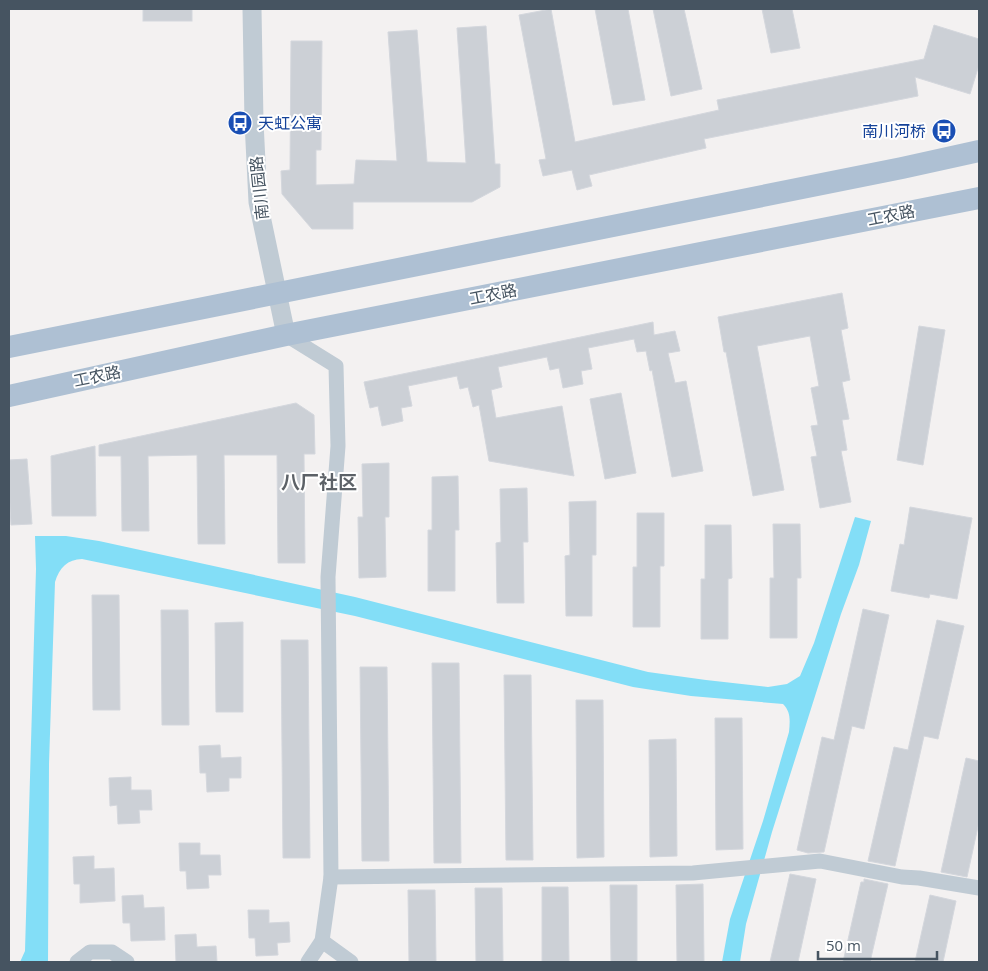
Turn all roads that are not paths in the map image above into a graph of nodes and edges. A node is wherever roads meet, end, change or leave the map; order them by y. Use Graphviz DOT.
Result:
graph roads {
  1 [pos="252,9"];
  2 [pos="979,151"];
  3 [pos="979,198"];
  4 [pos="277,294"];
  5 [pos="286,335"];
  6 [pos="9,347"];
  7 [pos="9,396"];
  8 [pos="331,877"];
  9 [pos="979,888"];
  10 [pos="322,941"];
  11 [pos="77,962"];
  12 [pos="127,962"];
  13 [pos="308,962"];
  14 [pos="351,962"];
  1 -- 4 [label="street, 南川园路"];
  2 -- 4 [label="main road"];
  3 -- 5 [label="main road, 工农路"];
  4 -- 5 [label="street, 南川园路"];
  4 -- 6 [label="main road"];
  5 -- 7 [label="main road, 工农路"];
  5 -- 8 [label="street"];
  8 -- 9 [label="street"];
  8 -- 10 [label="street"];
  10 -- 13 [label="street"];
  10 -- 14 [label="street"];
  11 -- 12 [label="street"];
}
